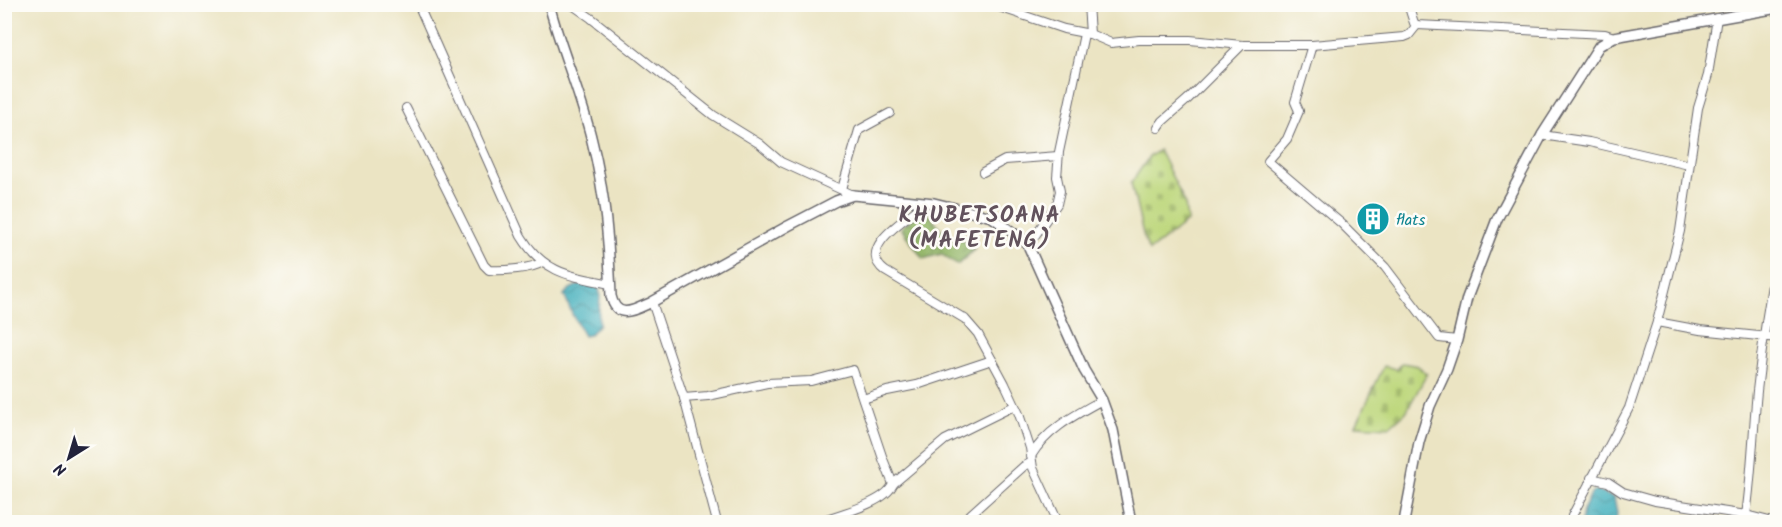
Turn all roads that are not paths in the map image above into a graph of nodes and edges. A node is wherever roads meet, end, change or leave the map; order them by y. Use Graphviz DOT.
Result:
graph roads {
  1 [pos="418,4"];
  2 [pos="549,4"];
  3 [pos="571,4"];
  4 [pos="990,4"];
  5 [pos="1088,4"];
  6 [pos="1408,4"];
  7 [pos="1778,8"];
  8 [pos="1745,9"];
  9 [pos="1717,18"];
  10 [pos="1418,26"];
  11 [pos="1087,34"];
  12 [pos="1614,37"];
  13 [pos="1242,45"];
  14 [pos="1312,45"];
  15 [pos="406,108"];
  16 [pos="890,113"];
  17 [pos="1158,128"];
  18 [pos="1542,135"];
  19 [pos="1058,156"];
  20 [pos="1689,165"];
  21 [pos="982,172"];
  22 [pos="842,189"];
  23 [pos="853,195"];
  24 [pos="927,202"];
  25 [pos="1027,243"];
  26 [pos="1778,253"];
  27 [pos="542,261"];
  28 [pos="611,284"];
  29 [pos="652,302"];
  30 [pos="1657,322"];
  31 [pos="1764,337"];
  32 [pos="1778,338"];
  33 [pos="1457,340"];
  34 [pos="992,360"];
  35 [pos="684,398"];
  36 [pos="863,399"];
  37 [pos="1102,400"];
  38 [pos="1014,406"];
  39 [pos="1032,459"];
  40 [pos="1592,478"];
  41 [pos="893,484"];
  42 [pos="1746,515"];
  43 [pos="1758,521"];
  44 [pos="717,522"];
  45 [pos="817,522"];
  46 [pos="962,522"];
  47 [pos="1058,522"];
  48 [pos="1131,522"];
  49 [pos="1404,522"];
  50 [pos="1571,522"];
  51 [pos="1773,522"];
  1 -- 27 [label="street"];
  2 -- 28 [label="street"];
  3 -- 22 [label="street"];
  4 -- 11 [label="street"];
  5 -- 11 [label="street"];
  6 -- 10 [label="street"];
  7 -- 8 [label="street"];
  8 -- 9 [label="street"];
  9 -- 12 [label="street"];
  9 -- 20 [label="street"];
  10 -- 12 [label="street"];
  10 -- 14 [label="street"];
  11 -- 13 [label="street"];
  11 -- 19 [label="street"];
  12 -- 18 [label="street"];
  13 -- 14 [label="street"];
  13 -- 17 [label="street"];
  14 -- 33 [label="street"];
  15 -- 27 [label="street"];
  16 -- 22 [label="street"];
  18 -- 20 [label="street"];
  18 -- 33 [label="street"];
  19 -- 21 [label="street"];
  19 -- 25 [label="street"];
  20 -- 30 [label="street"];
  22 -- 23 [label="street"];
  23 -- 24 [label="street"];
  23 -- 29 [label="street"];
  24 -- 25 [label="street"];
  24 -- 34 [label="street"];
  25 -- 37 [label="street"];
  26 -- 31 [label="street"];
  27 -- 28 [label="street"];
  28 -- 29 [label="street"];
  29 -- 35 [label="street"];
  30 -- 31 [label="street"];
  30 -- 40 [label="street"];
  31 -- 32 [label="street"];
  31 -- 42 [label="street"];
  33 -- 49 [label="street"];
  34 -- 36 [label="street"];
  34 -- 38 [label="street"];
  35 -- 36 [label="street"];
  35 -- 44 [label="street"];
  36 -- 41 [label="street"];
  37 -- 39 [label="street"];
  37 -- 48 [label="street"];
  38 -- 39 [label="street"];
  38 -- 41 [label="street"];
  39 -- 46 [label="street"];
  39 -- 47 [label="street"];
  40 -- 42 [label="street"];
  40 -- 50 [label="street"];
  41 -- 45 [label="street"];
  42 -- 43 [label="street"];
  43 -- 51 [label="street"];
}
